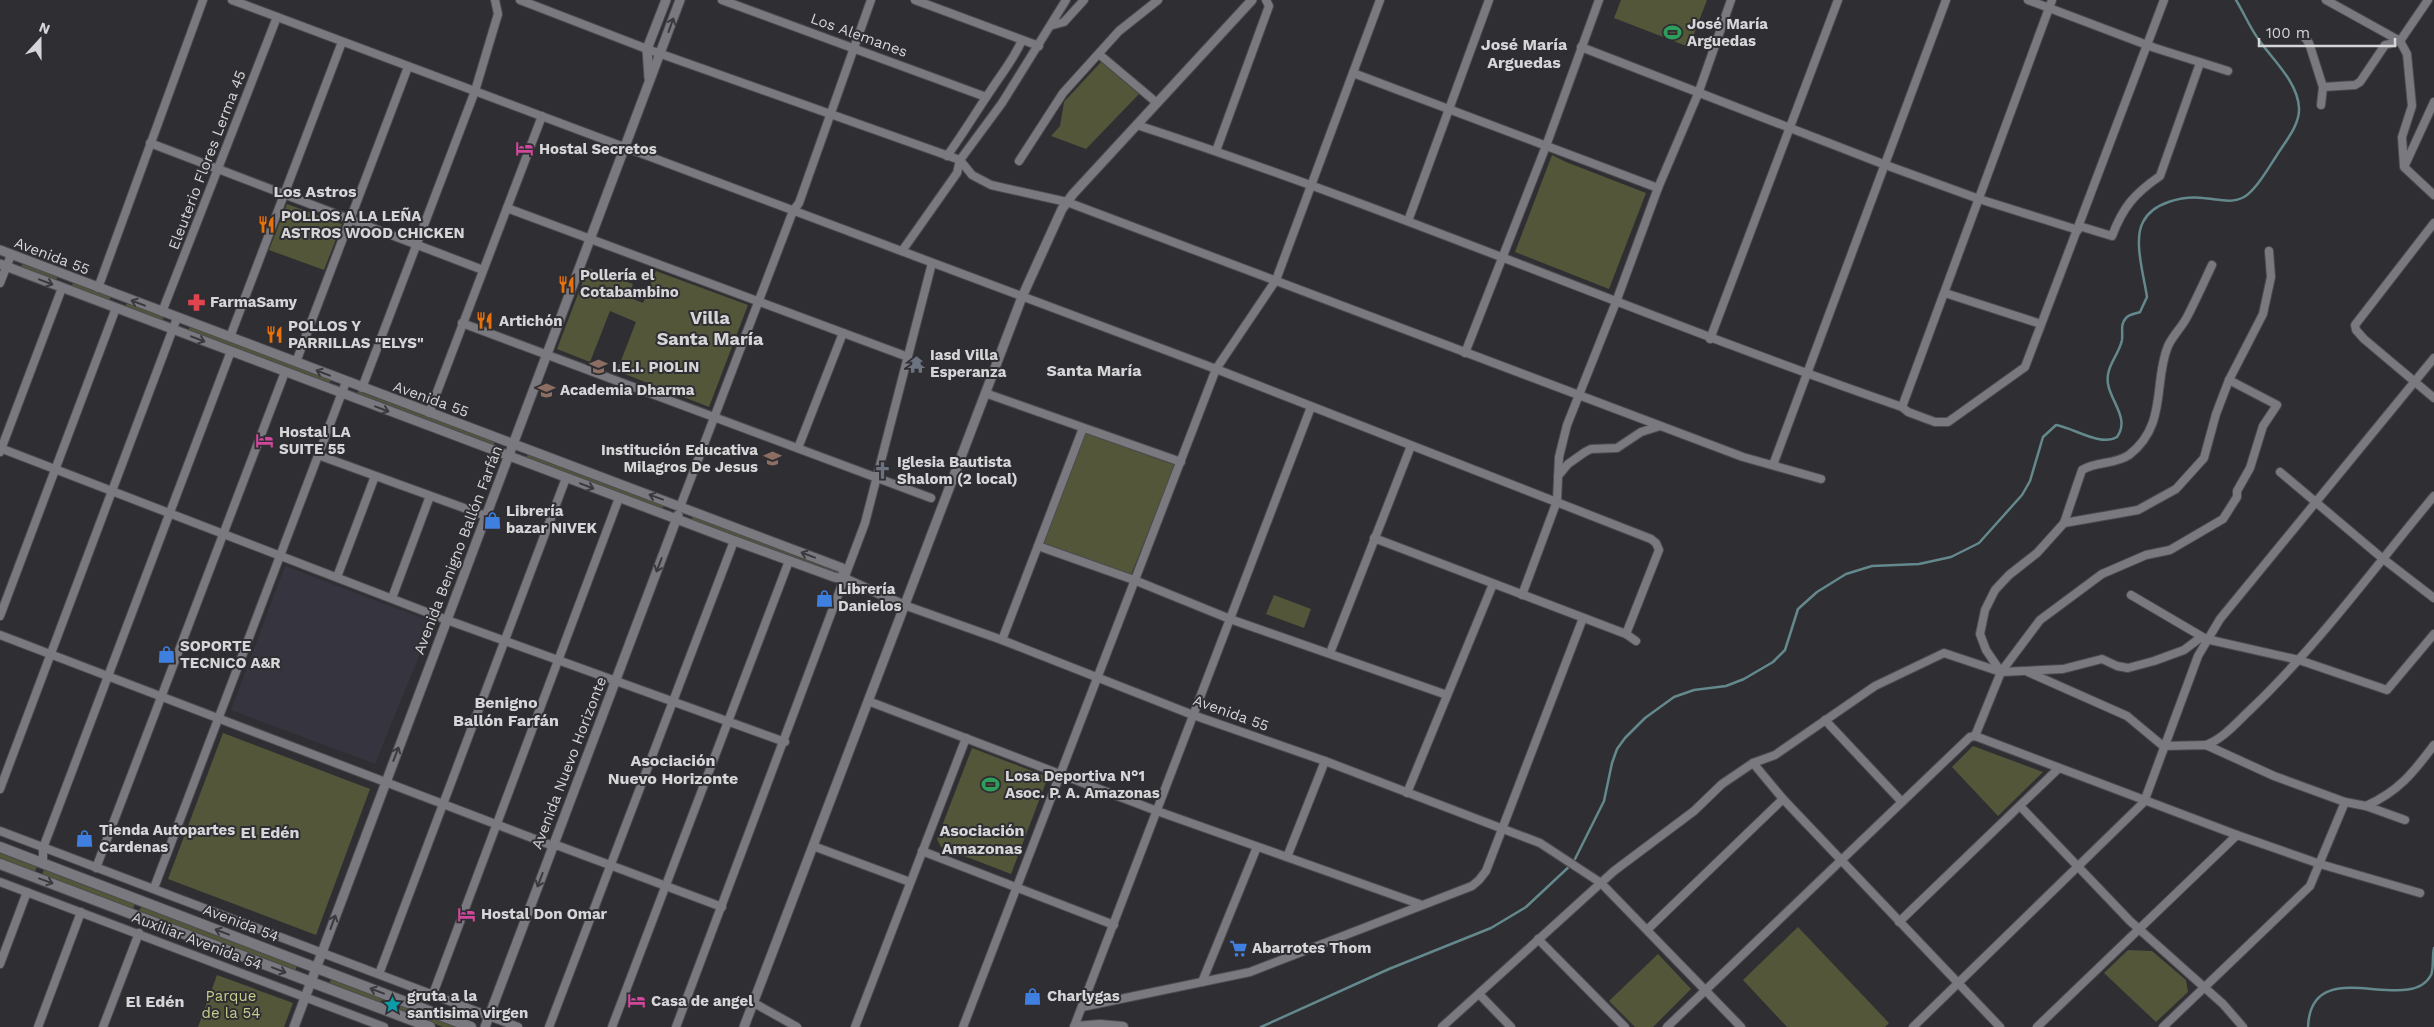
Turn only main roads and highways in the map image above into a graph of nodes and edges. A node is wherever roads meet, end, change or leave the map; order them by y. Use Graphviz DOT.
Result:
graph roads {
  1 [pos="0,847"];
  2 [pos="0,864"];
  3 [pos="430,1027"];
  4 [pos="471,1027"];
  5 [pos="1074,1027"];
  6 [pos="1123,1027"];
  4 -- 1 [label="main road, Avenida 54, one-way"];
  2 -- 3 [label="main road, Avenida 54, one-way"];
  5 -- 6 [label="main road"];
}
